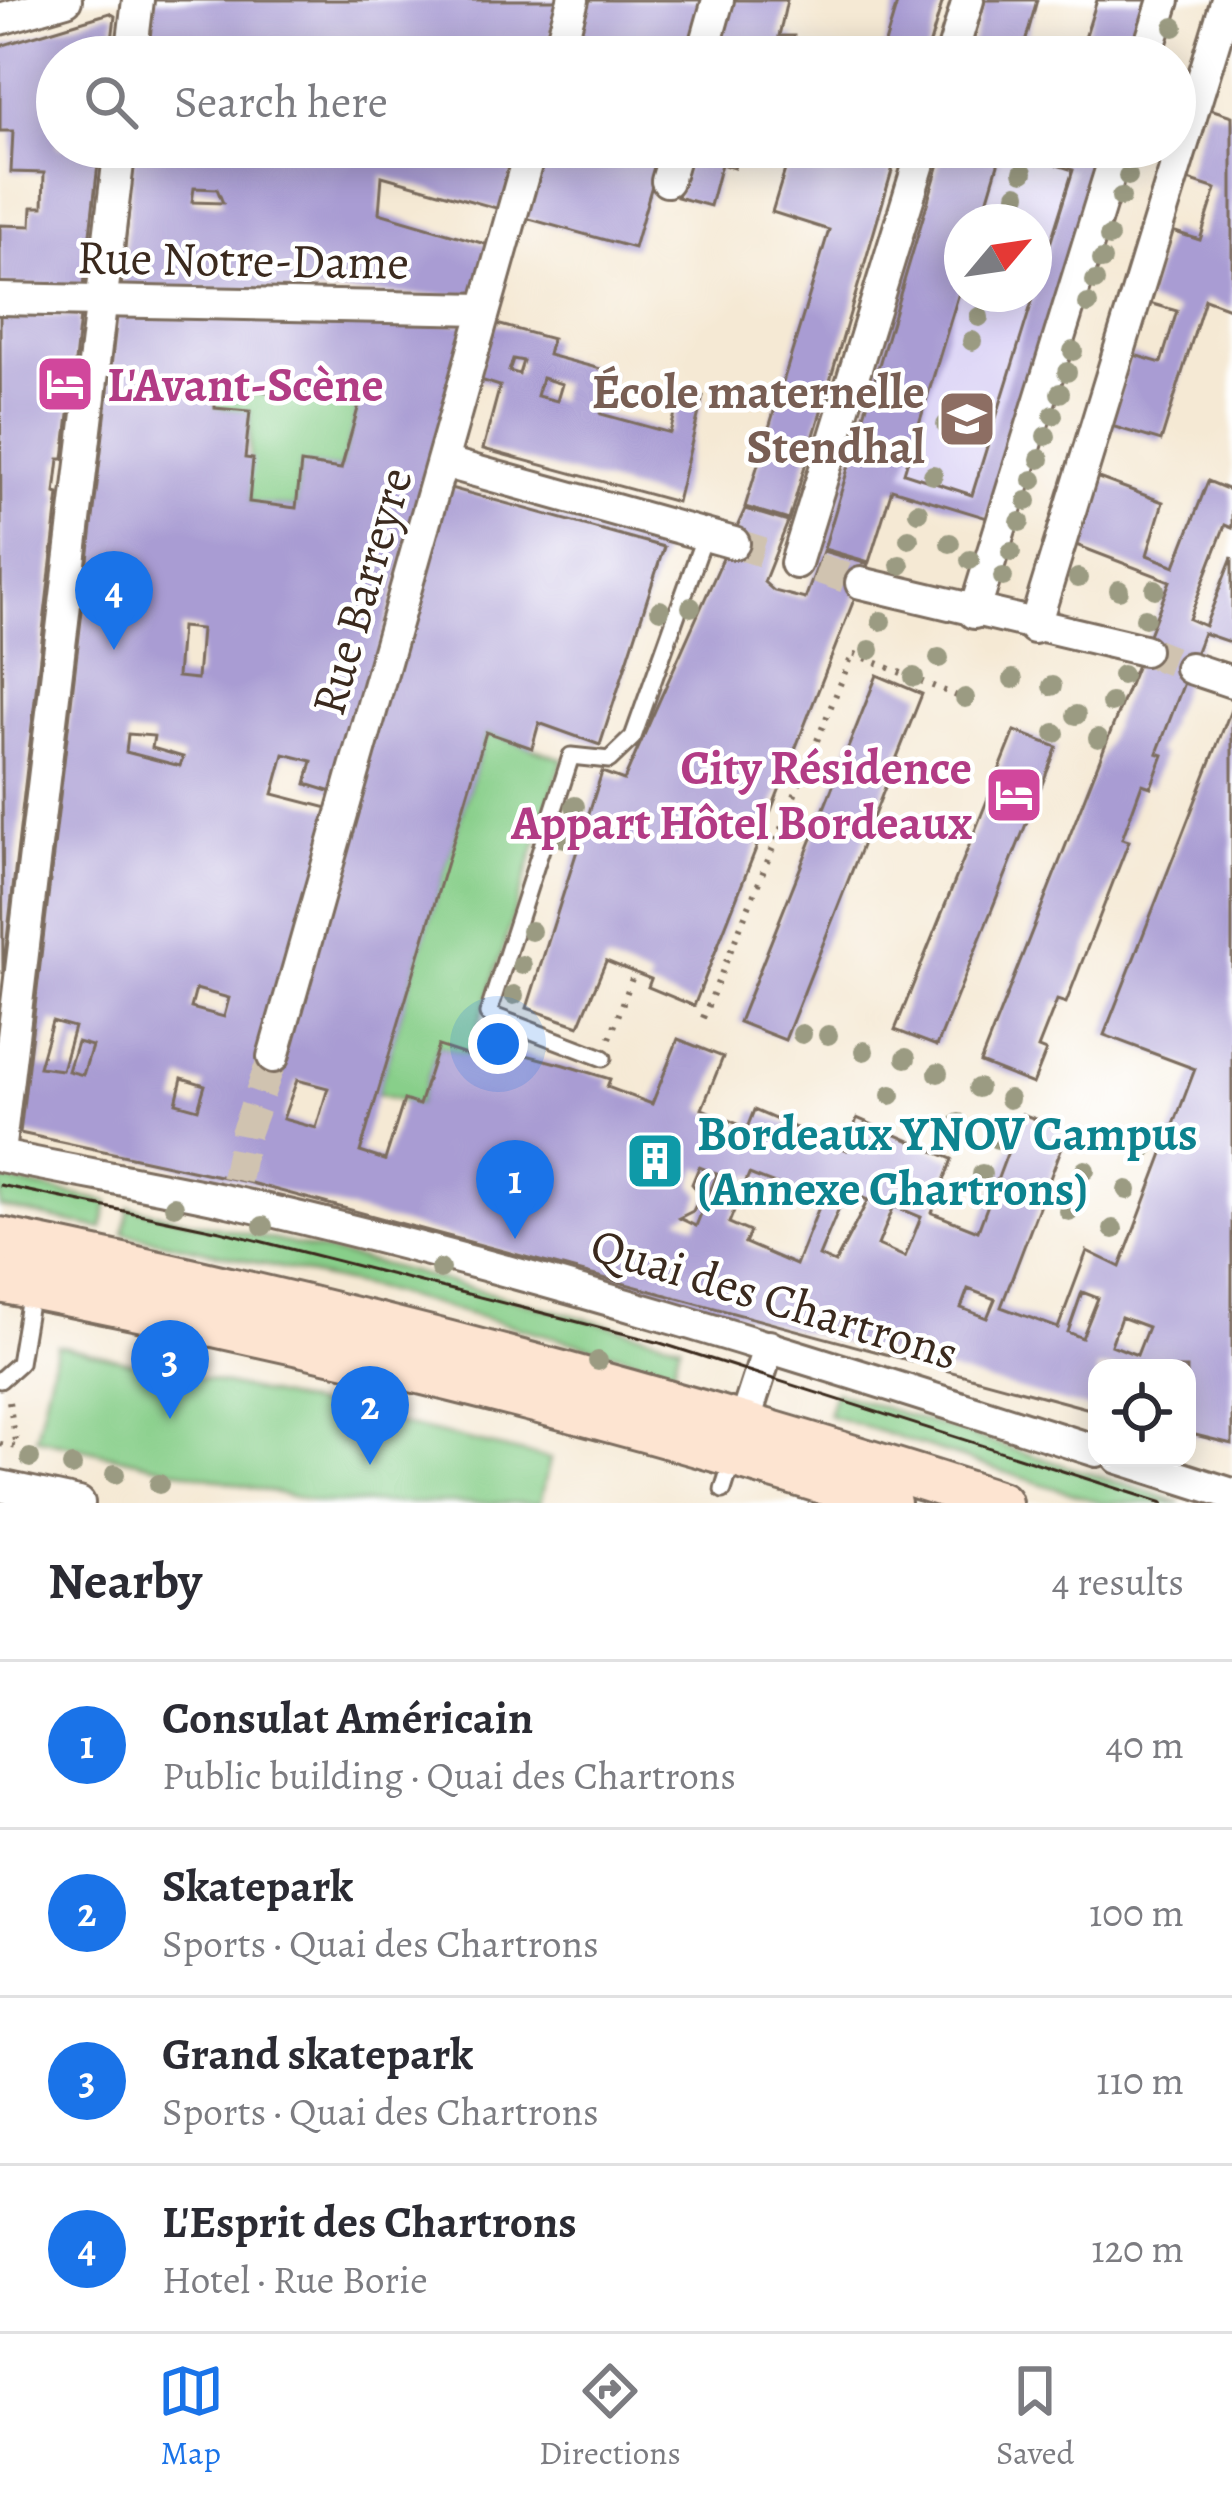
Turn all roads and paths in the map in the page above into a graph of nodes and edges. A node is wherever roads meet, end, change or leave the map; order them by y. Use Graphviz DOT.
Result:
graph roads {
  1 [pos="66,0"];
  2 [pos="138,0"];
  3 [pos="573,0"];
  4 [pos="718,0"];
  5 [pos="968,0"];
  6 [pos="1164,0"];
  7 [pos="1227,0"];
  8 [pos="0,19"];
  9 [pos="134,36"];
  10 [pos="562,36"];
  11 [pos="708,36"];
  12 [pos="957,36"];
  13 [pos="1153,36"];
  14 [pos="1196,101"];
  15 [pos="117,168"];
  16 [pos="525,168"];
  17 [pos="671,168"];
  18 [pos="918,168"];
  19 [pos="1112,168"];
  20 [pos="1175,168"];
  21 [pos="667,181"];
  22 [pos="0,299"];
  23 [pos="101,301"];
  24 [pos="484,309"];
  25 [pos="443,462"];
  26 [pos="719,539"];
  27 [pos="796,562"];
  28 [pos="861,583"];
  29 [pos="974,614"];
  30 [pos="1034,628"];
  31 [pos="1144,650"];
  32 [pos="1190,668"];
  33 [pos="1232,682"];
  34 [pos="974,703"];
  35 [pos="634,973"];
  36 [pos="703,1018"];
  37 [pos="273,1058"];
  38 [pos="603,1058"];
  39 [pos="0,1145"];
  40 [pos="0,1156"];
  41 [pos="0,1239"];
  42 [pos="16,1284"];
  43 [pos="769,1346"];
  44 [pos="3,1379"];
  45 [pos="0,1444"];
  46 [pos="1088,1448"];
  47 [pos="733,1456"];
  48 [pos="1147,1467"];
  49 [pos="0,1486"];
  50 [pos="1232,1494"];
  51 [pos="79,1503"];
  52 [pos="889,1503"];
  53 [pos="1000,1503"];
  1 -- 8 [label="street"];
  2 -- 9 [label="street"];
  3 -- 10 [label="street"];
  4 -- 11 [label="street"];
  5 -- 12 [label="street"];
  6 -- 13 [label="street"];
  7 -- 14 [label="street"];
  15 -- 23 [label="street"];
  16 -- 24 [label="street, Rue Barreyre"];
  17 -- 21 [label="street"];
  18 -- 27 [label="street"];
  19 -- 29 [label="street"];
  20 -- 30 [label="street"];
  22 -- 23 [label="street, Rue Notre-Dame"];
  23 -- 24 [label="street, Rue Notre-Dame"];
  23 -- 39 [label="street"];
  24 -- 25 [label="street, Rue Barreyre"];
  25 -- 26 [label="street"];
  25 -- 37 [label="street, Rue Barreyre"];
  26 -- 38 [label="lane"];
  28 -- 29 [label="street"];
  29 -- 30 [label="street"];
  30 -- 31 [label="street"];
  32 -- 33 [label="street"];
  34 -- 36 [label="path"];
  35 -- 38 [label="path"];
  40 -- 43 [label="street, Quai des Chartrons"];
  41 -- 47 [label="main road"];
  42 -- 44 [label="lane"];
  42 -- 47 [label="main road"];
  43 -- 46 [label="street, Quai des Chartrons"];
  43 -- 47 [label="street"];
  44 -- 45 [label="path"];
  47 -- 52 [label="main road"];
  47 -- 53 [label="main road"];
  48 -- 50 [label="street"];
  49 -- 51 [label="street"];
}
